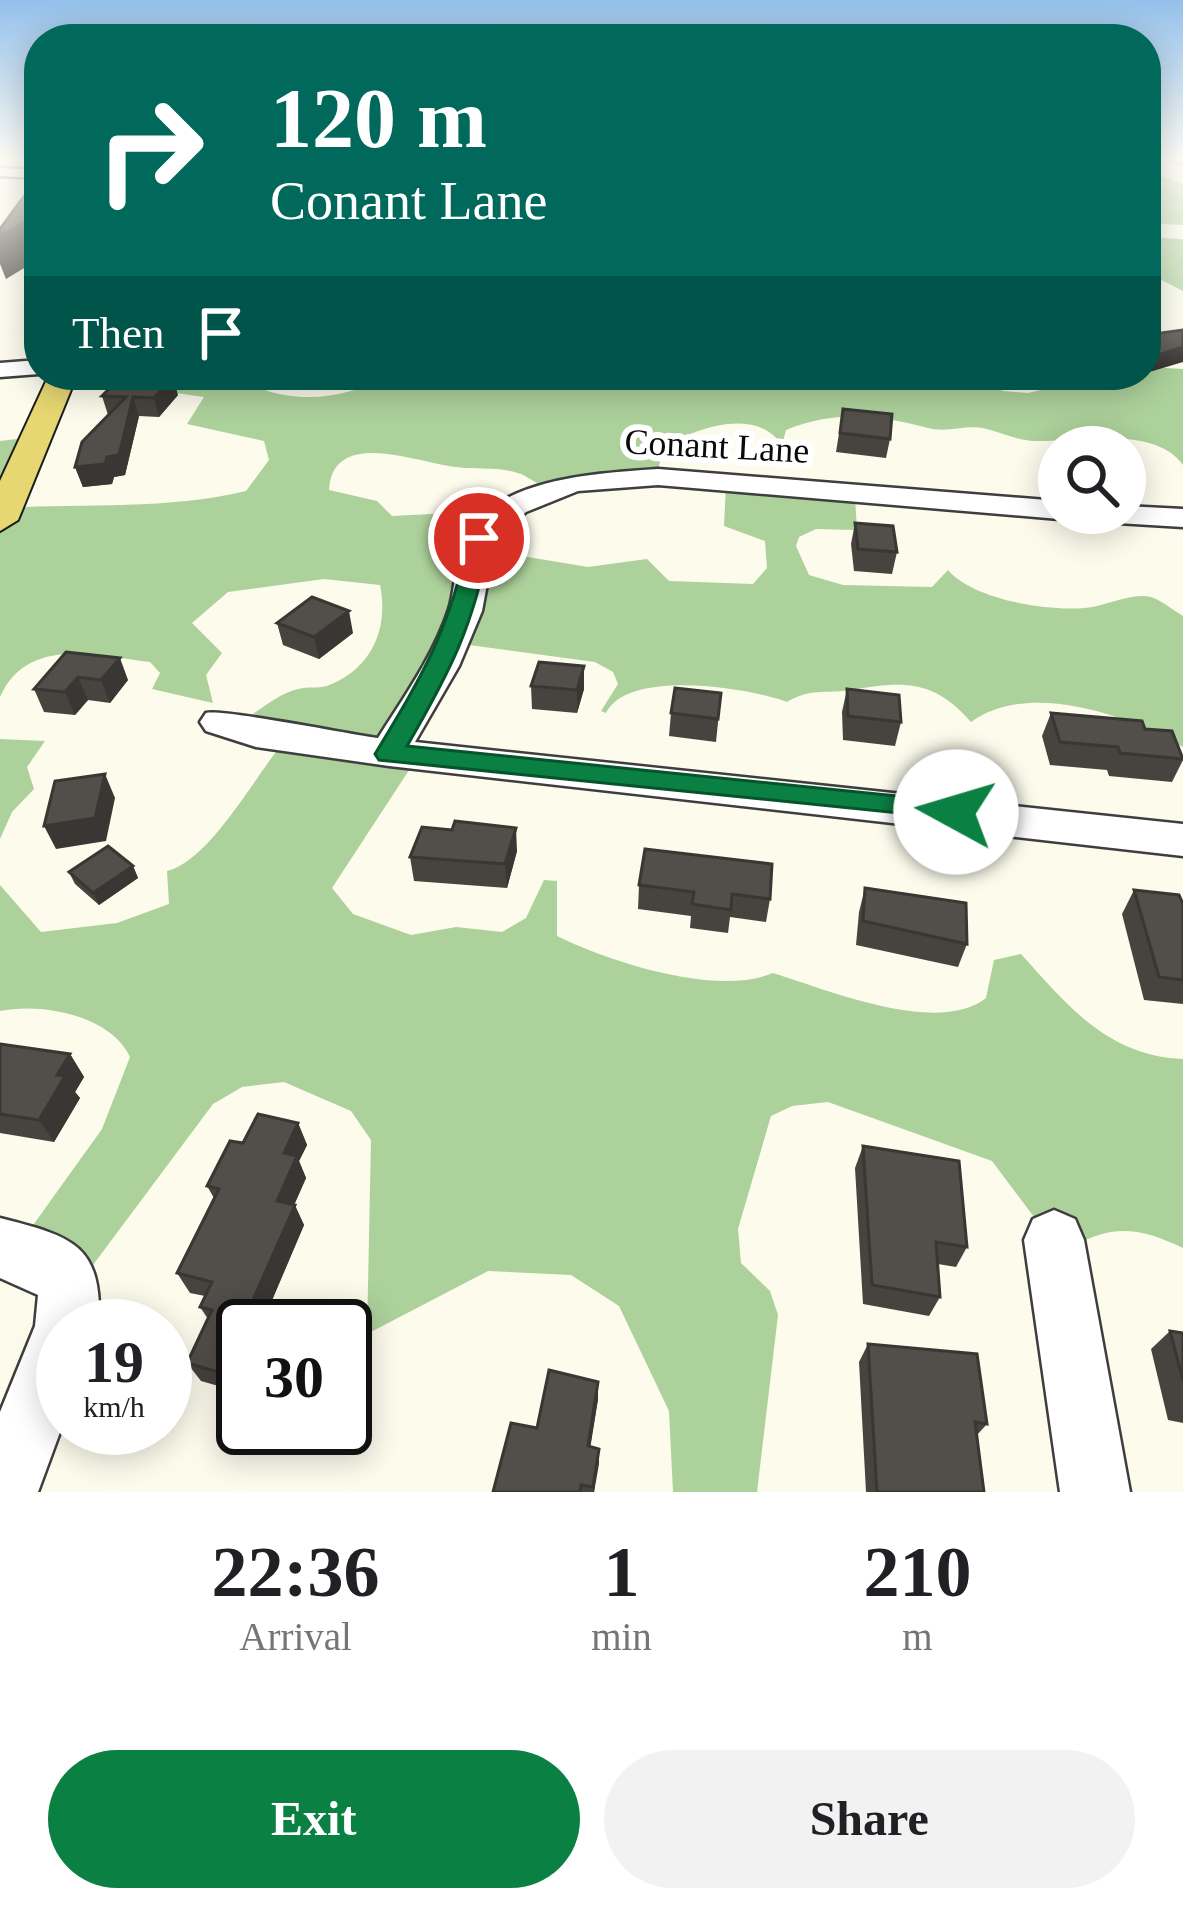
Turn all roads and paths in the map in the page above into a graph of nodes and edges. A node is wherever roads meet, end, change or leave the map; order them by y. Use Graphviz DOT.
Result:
graph roads {
  1 [pos="56,390"];
  2 [pos="1038,508"];
  3 [pos="1146,516"];
  4 [pos="1183,518"];
  5 [pos="0,520"];
  6 [pos="219,722"];
  7 [pos="389,754"];
  8 [pos="1183,840"];
  9 [pos="1054,1240"];
  10 [pos="0,1247"];
  11 [pos="69,1299"];
  12 [pos="36,1406"];
  13 [pos="3,1492"];
  14 [pos="1095,1492"];
  1 -- 5 [label="main road"];
  2 -- 7 [label="street, Conant Lane"];
  3 -- 4 [label="street"];
  6 -- 7 [label="street"];
  7 -- 8 [label="street"];
  9 -- 14 [label="street"];
  10 -- 11 [label="street"];
  12 -- 13 [label="street"];
}
